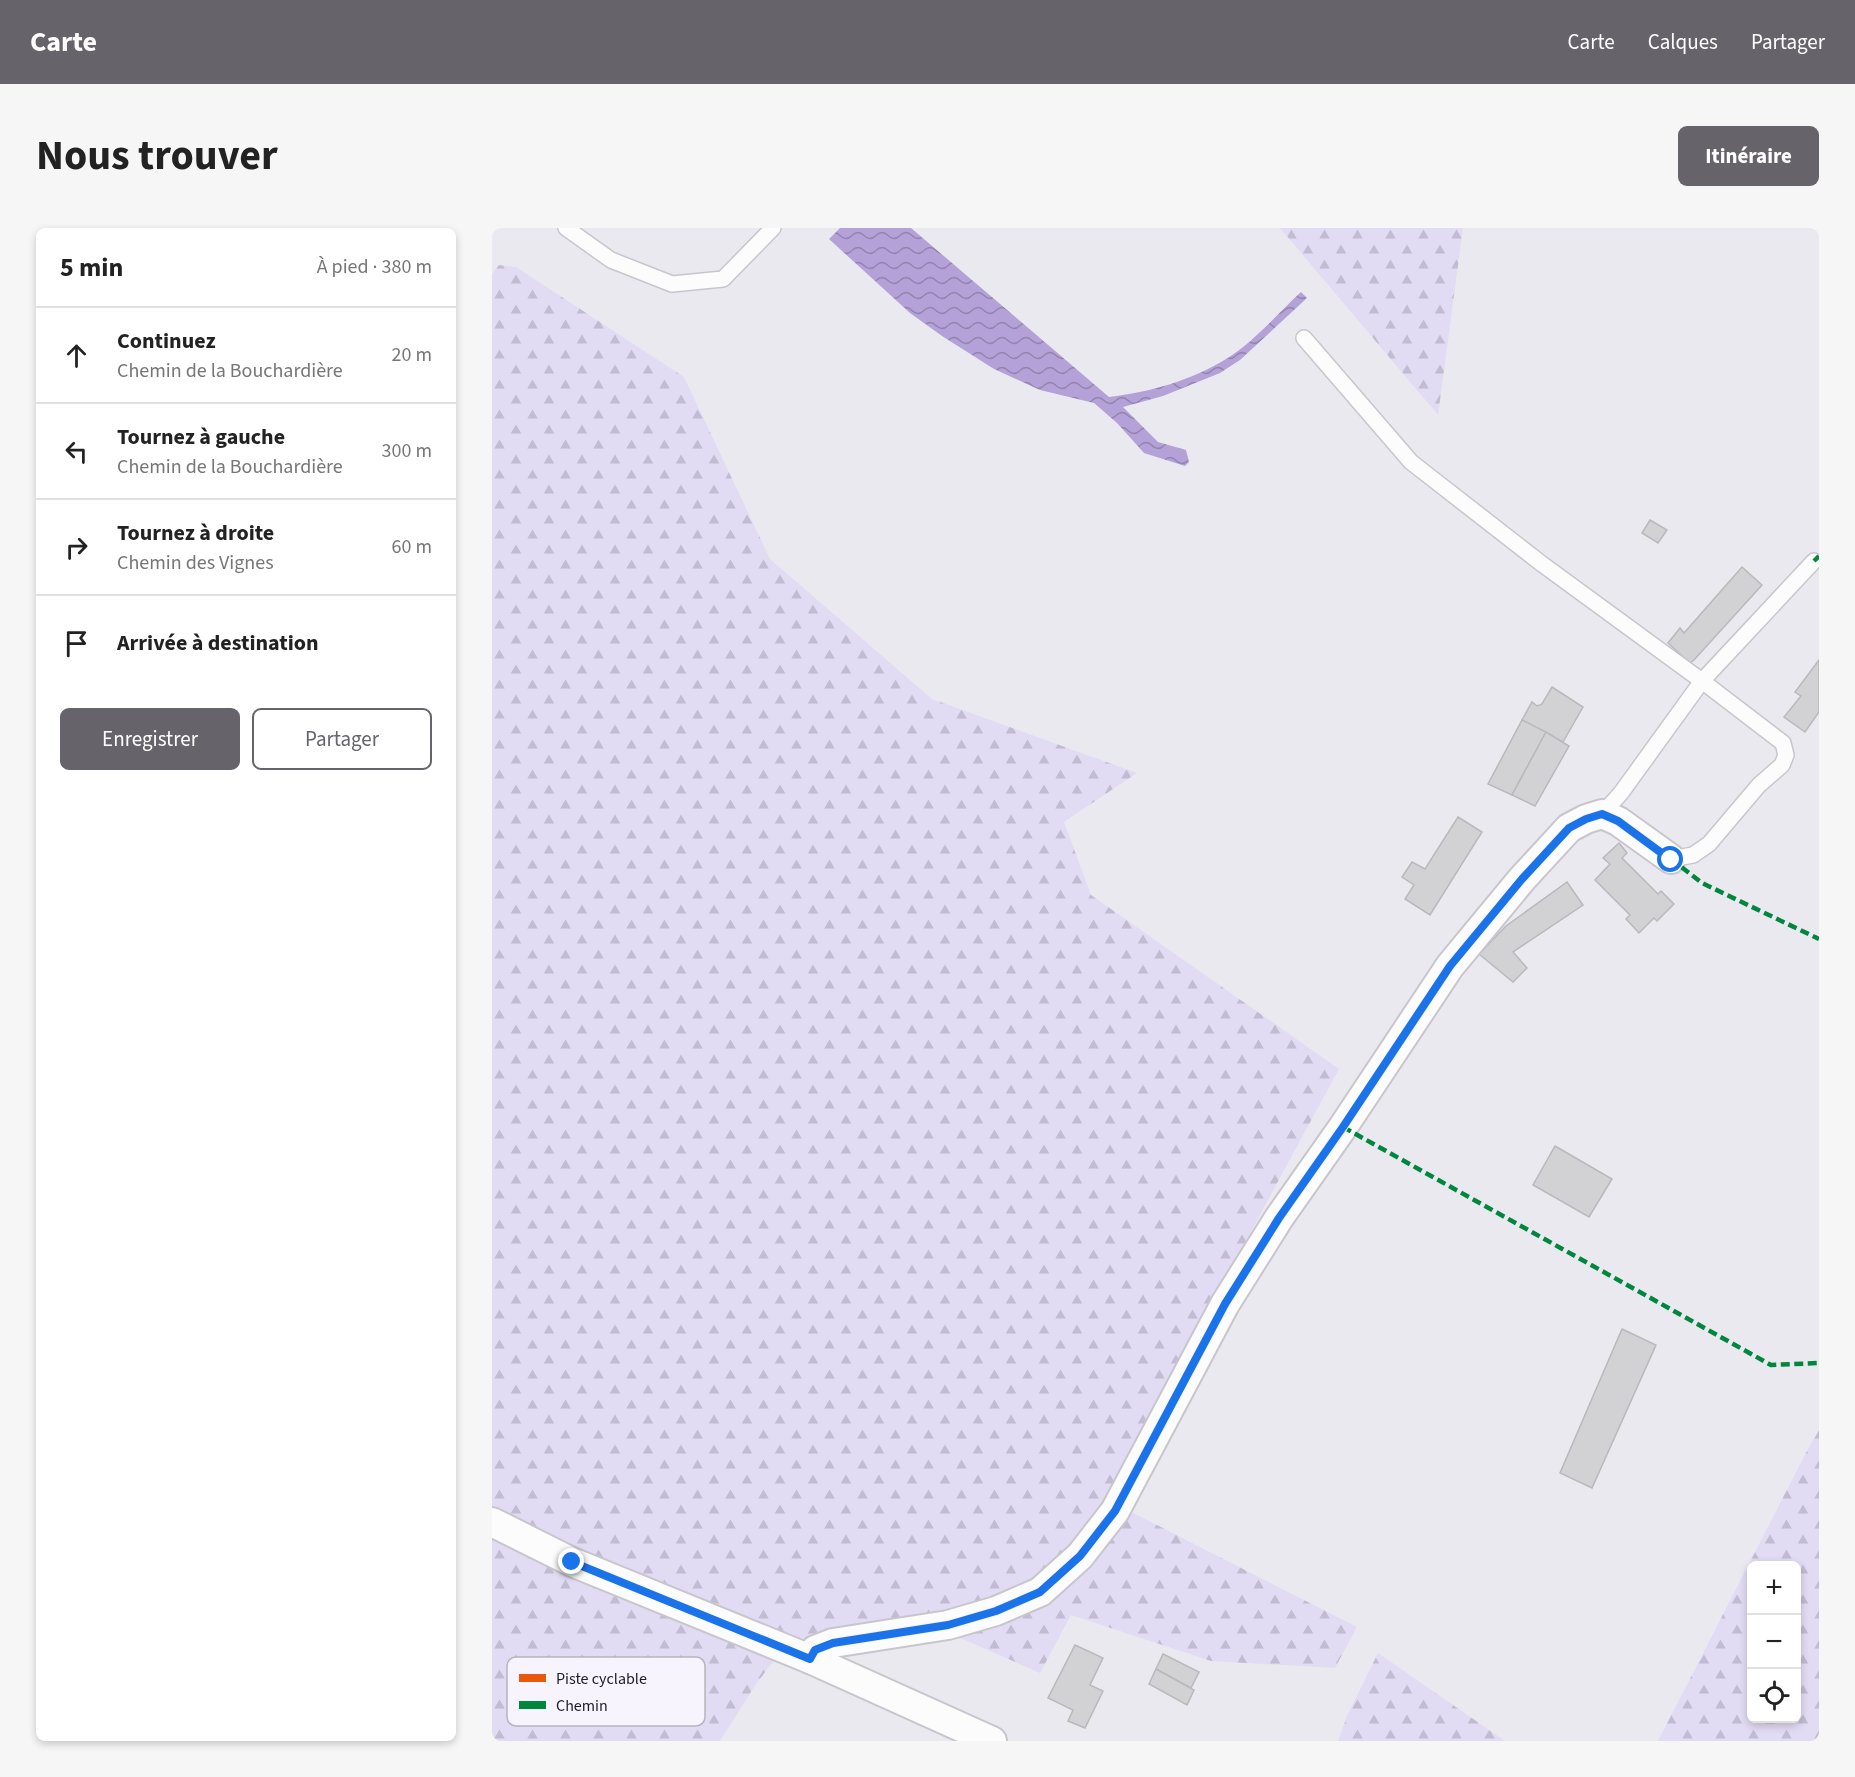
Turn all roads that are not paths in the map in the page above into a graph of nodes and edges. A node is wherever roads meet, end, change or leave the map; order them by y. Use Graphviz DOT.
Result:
graph roads {
  1 [pos="566,228"];
  2 [pos="773,228"];
  3 [pos="1304,339"];
  4 [pos="1814,561"];
  5 [pos="1702,681"];
  6 [pos="1602,814"];
  7 [pos="1671,860"];
  8 [pos="492,1522"];
  9 [pos="810,1659"];
  10 [pos="992,1741"];
  1 -- 2 [label="lane"];
  3 -- 5 [label="lane"];
  4 -- 5 [label="lane"];
  5 -- 6 [label="lane"];
  5 -- 7 [label="lane"];
  6 -- 7 [label="street"];
  6 -- 9 [label="street"];
  8 -- 9 [label="street"];
  9 -- 10 [label="street"];
}
